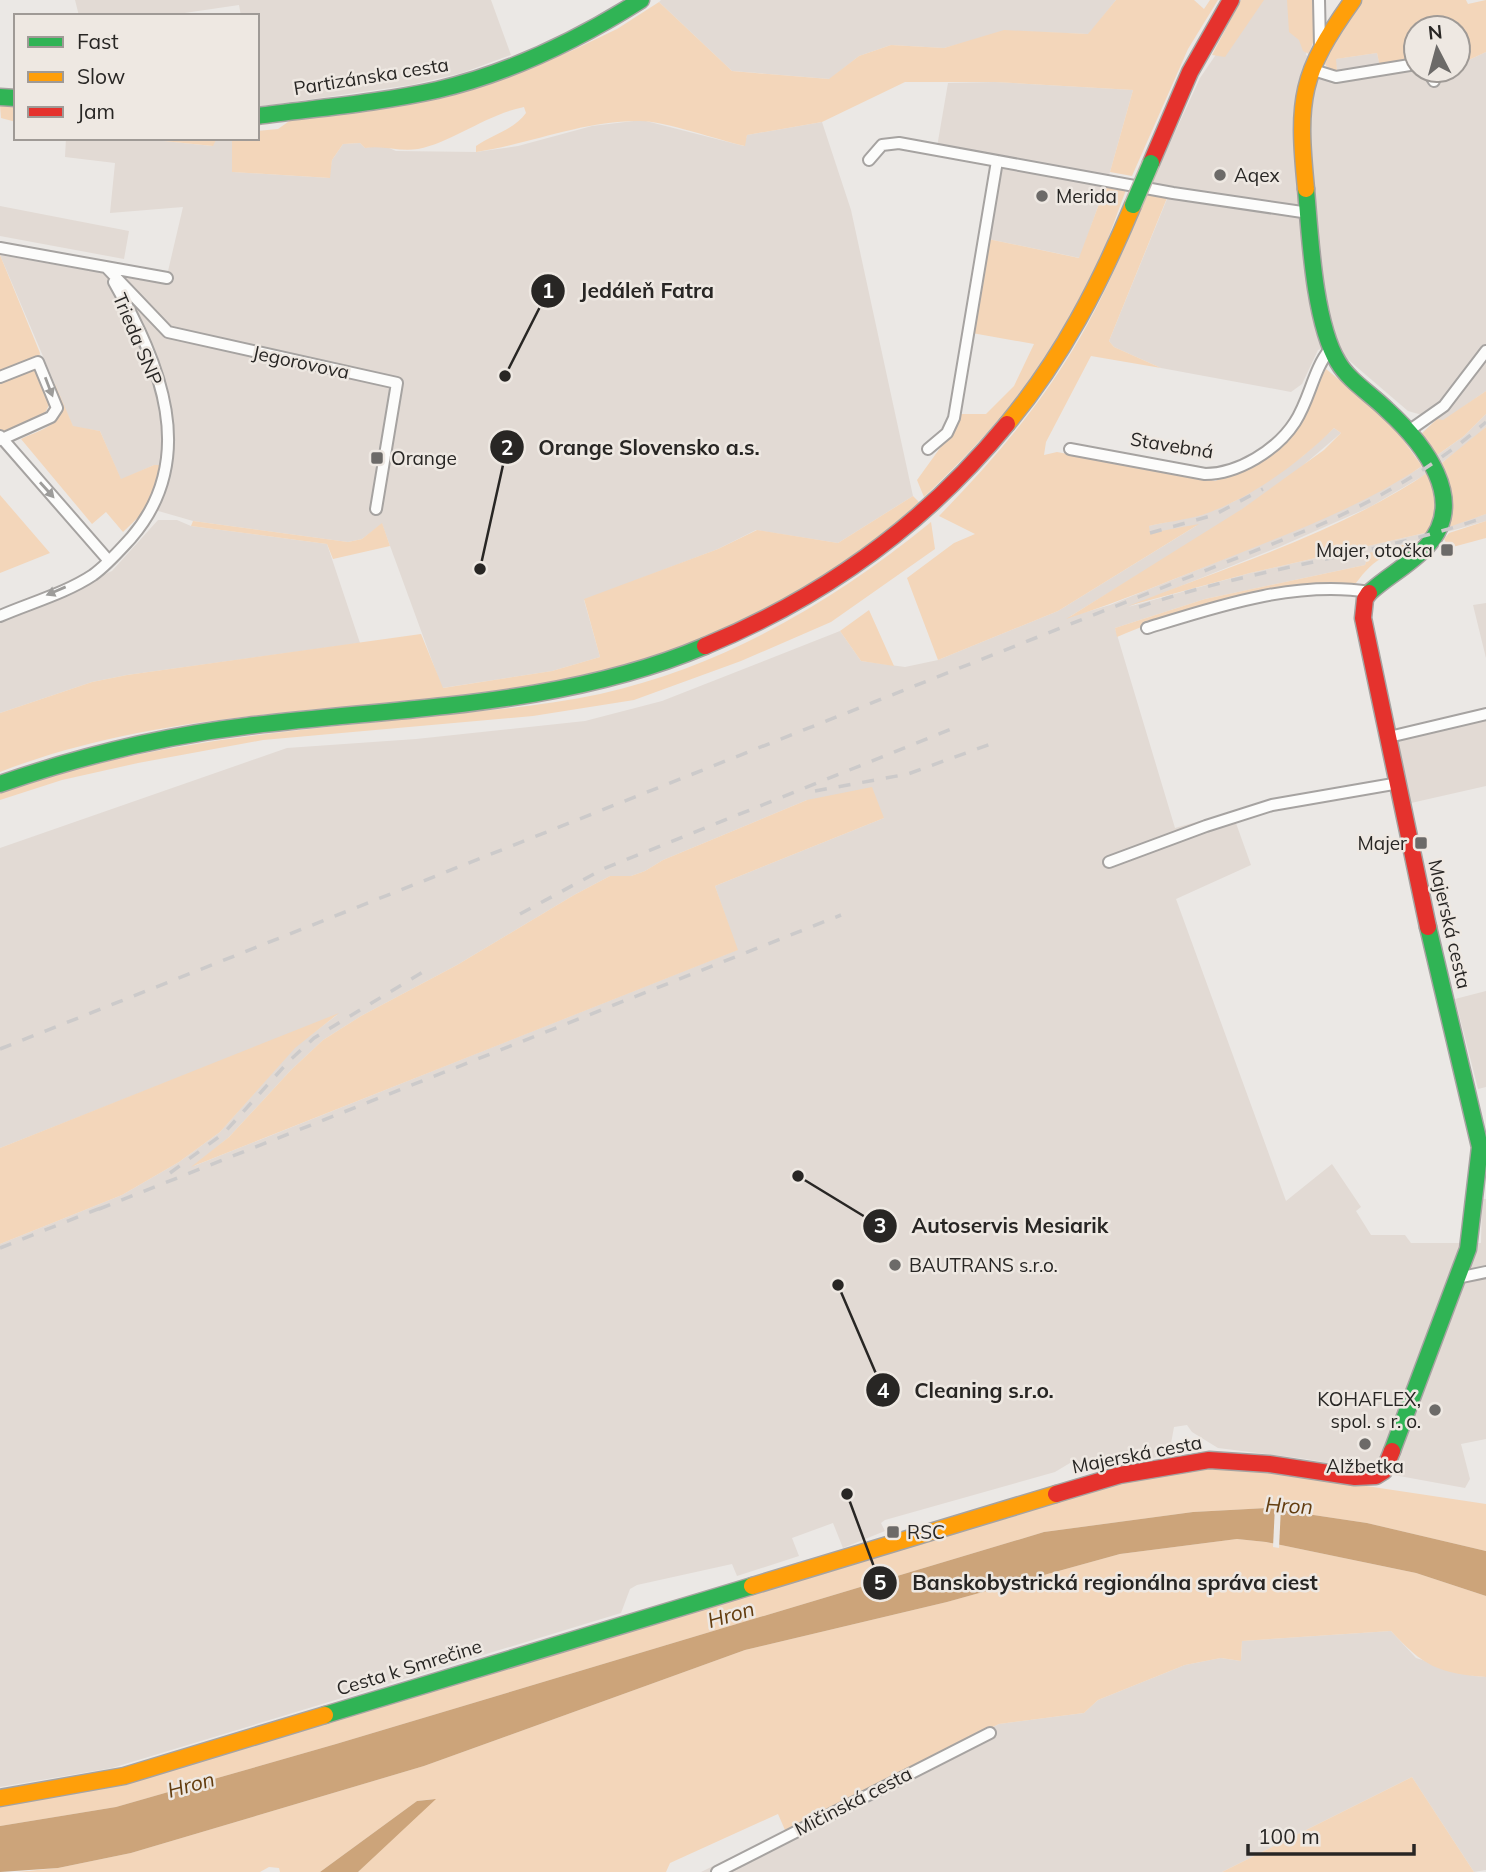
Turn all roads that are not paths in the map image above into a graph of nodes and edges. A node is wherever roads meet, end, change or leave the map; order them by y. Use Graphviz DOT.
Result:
graph roads {
  1 [pos="641,0"];
  2 [pos="1319,0"];
  3 [pos="1353,0"];
  4 [pos="1227,4"];
  5 [pos="1341,8"];
  6 [pos="1320,48"];
  7 [pos="1402,66"];
  8 [pos="1310,69"];
  9 [pos="259,116"];
  10 [pos="869,160"];
  11 [pos="997,161"];
  12 [pos="1309,213"];
  13 [pos="0,248"];
  14 [pos="106,267"];
  15 [pos="167,278"];
  16 [pos="1330,349"];
  17 [pos="1486,351"];
  18 [pos="0,377"];
  19 [pos="1408,432"];
  20 [pos="0,439"];
  21 [pos="928,449"];
  22 [pos="1070,449"];
  23 [pos="376,509"];
  24 [pos="109,561"];
  25 [pos="1370,592"];
  26 [pos="0,616"];
  27 [pos="1147,628"];
  28 [pos="1486,714"];
  29 [pos="1389,737"];
  30 [pos="1399,783"];
  31 [pos="0,784"];
  32 [pos="1109,862"];
  33 [pos="1486,1272"];
  34 [pos="1457,1279"];
  35 [pos="826,1562"];
  36 [pos="989,1733"];
  37 [pos="0,1798"];
  38 [pos="718,1872"];
  1 -- 9 [label="street, Partizánska cesta"];
  2 -- 6 [label="street"];
  3 -- 5 [label="street"];
  4 -- 31 [label="street, bridge"];
  5 -- 6 [label="street"];
  6 -- 8 [label="street"];
  7 -- 8 [label="street"];
  8 -- 12 [label="street"];
  10 -- 11 [label="street"];
  11 -- 12 [label="street"];
  11 -- 21 [label="street"];
  12 -- 16 [label="street"];
  13 -- 14 [label="street"];
  14 -- 15 [label="street"];
  14 -- 23 [label="street, Jegorovova"];
  14 -- 24 [label="street, Trieda SNP"];
  16 -- 19 [label="street"];
  16 -- 22 [label="street, Stavebná"];
  17 -- 19 [label="street"];
  18 -- 20 [label="street, one-way"];
  19 -- 25 [label="street"];
  20 -- 24 [label="street, one-way"];
  24 -- 26 [label="street, Trieda SNP, one-way"];
  25 -- 27 [label="street"];
  25 -- 29 [label="street, Majerská cesta"];
  28 -- 29 [label="street"];
  29 -- 30 [label="street, Majerská cesta"];
  30 -- 32 [label="street"];
  30 -- 34 [label="street, Majerská cesta"];
  33 -- 34 [label="street"];
  34 -- 35 [label="street, Majerská cesta"];
  35 -- 37 [label="street, Cesta k Smrečine"];
  36 -- 38 [label="street, Mičinská cesta"];
}
